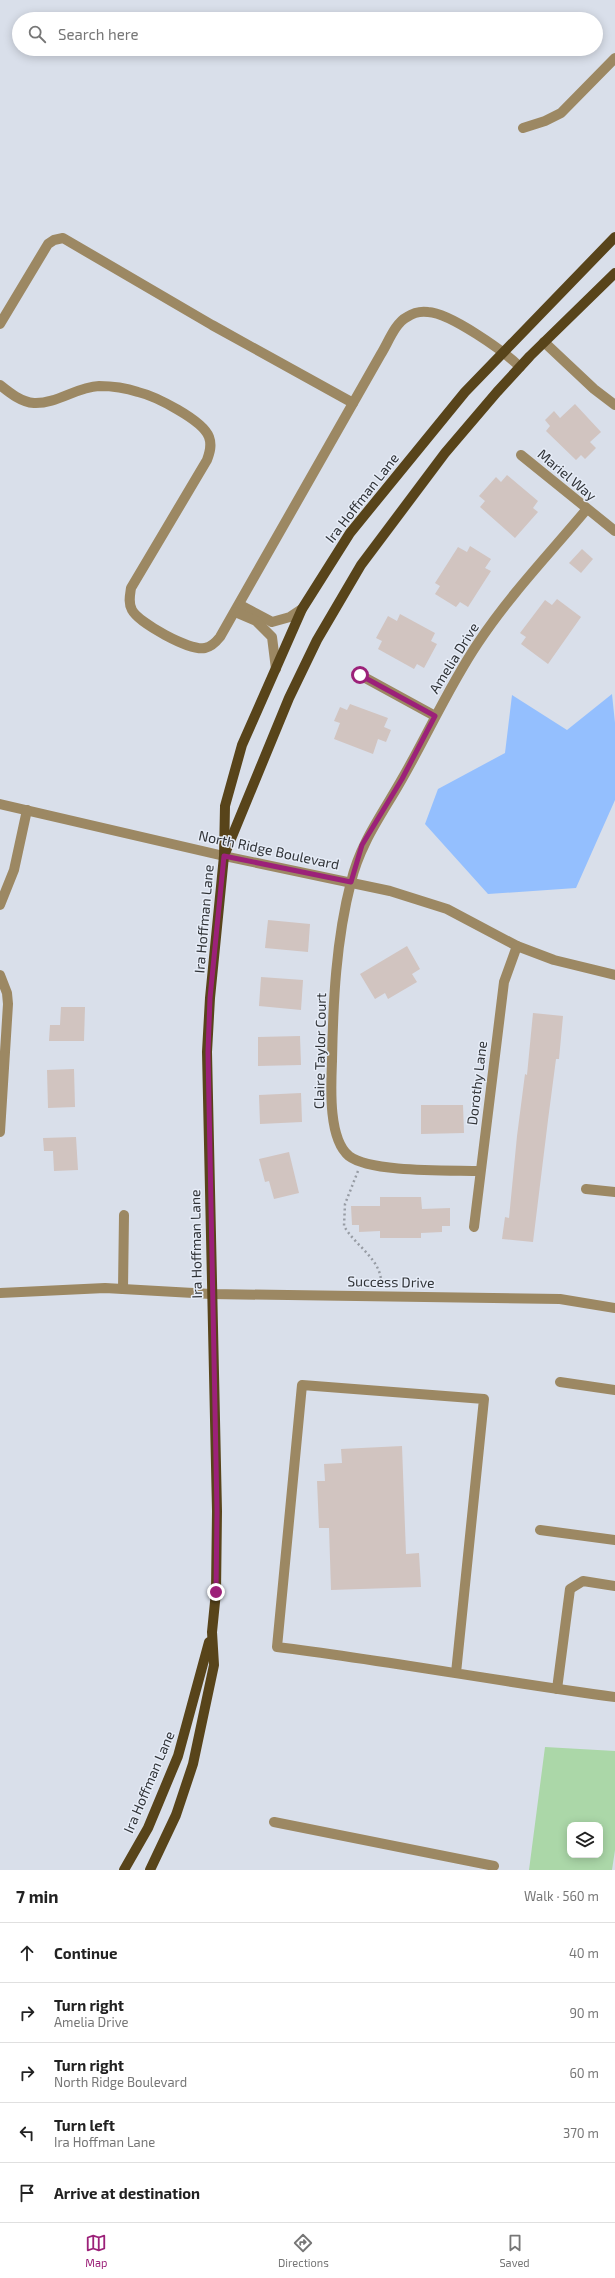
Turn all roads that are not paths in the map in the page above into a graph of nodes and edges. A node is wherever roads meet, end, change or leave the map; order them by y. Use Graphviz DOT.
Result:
graph roads {
  1 [pos="615,58"];
  2 [pos="523,128"];
  3 [pos="615,237"];
  4 [pos="615,273"];
  5 [pos="0,324"];
  6 [pos="544,342"];
  7 [pos="504,352"];
  8 [pos="520,367"];
  9 [pos="0,385"];
  10 [pos="353,404"];
  11 [pos="615,405"];
  12 [pos="521,455"];
  13 [pos="586,510"];
  14 [pos="615,531"];
  15 [pos="238,608"];
  16 [pos="302,609"];
  17 [pos="276,669"];
  18 [pos="360,675"];
  19 [pos="435,716"];
  20 [pos="0,804"];
  21 [pos="27,810"];
  22 [pos="224,856"];
  23 [pos="351,882"];
  24 [pos="0,905"];
  25 [pos="517,946"];
  26 [pos="0,975"];
  27 [pos="615,975"];
  28 [pos="0,1132"];
  29 [pos="480,1171"];
  30 [pos="586,1189"];
  31 [pos="615,1192"];
  32 [pos="124,1215"];
  33 [pos="474,1226"];
  34 [pos="123,1289"];
  35 [pos="0,1293"];
  36 [pos="211,1294"];
  37 [pos="615,1308"];
  38 [pos="560,1382"];
  39 [pos="615,1390"];
  40 [pos="540,1530"];
  41 [pos="615,1540"];
  42 [pos="615,1586"];
  43 [pos="212,1632"];
  44 [pos="456,1673"];
  45 [pos="558,1689"];
  46 [pos="615,1696"];
  47 [pos="274,1822"];
  48 [pos="494,1866"];
  49 [pos="124,1870"];
  50 [pos="150,1870"];
  1 -- 2 [label="street"];
  3 -- 7 [label="main road, Ira Hoffman Lane"];
  4 -- 6 [label="main road, Ira Hoffman Lane"];
  5 -- 10 [label="street"];
  6 -- 8 [label="main road, Ira Hoffman Lane"];
  6 -- 11 [label="street"];
  7 -- 8 [label="street"];
  7 -- 10 [label="street"];
  7 -- 16 [label="main road, Ira Hoffman Lane"];
  8 -- 22 [label="main road, Ira Hoffman Lane"];
  9 -- 15 [label="street"];
  10 -- 15 [label="street"];
  12 -- 13 [label="street, Mariel Way"];
  13 -- 14 [label="street, Mariel Way"];
  13 -- 19 [label="street, Amelia Drive"];
  15 -- 16 [label="street"];
  15 -- 17 [label="street"];
  16 -- 17 [label="main road, Ira Hoffman Lane"];
  17 -- 22 [label="main road, Ira Hoffman Lane"];
  18 -- 19 [label="street"];
  19 -- 23 [label="street, Amelia Drive"];
  20 -- 21 [label="street, North Ridge Boulevard"];
  21 -- 22 [label="street, North Ridge Boulevard"];
  21 -- 24 [label="street"];
  22 -- 23 [label="street, North Ridge Boulevard"];
  22 -- 36 [label="main road, Ira Hoffman Lane"];
  23 -- 25 [label="street, North Ridge Boulevard"];
  23 -- 29 [label="street, Claire Taylor Court"];
  25 -- 27 [label="street, North Ridge Boulevard"];
  25 -- 29 [label="street, Dorothy Lane"];
  26 -- 28 [label="street"];
  29 -- 33 [label="street, Dorothy Lane"];
  30 -- 31 [label="street"];
  32 -- 34 [label="street"];
  34 -- 35 [label="street, Success Drive"];
  34 -- 36 [label="street, Success Drive"];
  36 -- 37 [label="street, Success Drive"];
  36 -- 43 [label="main road, Ira Hoffman Lane"];
  38 -- 39 [label="street"];
  40 -- 41 [label="street"];
  42 -- 45 [label="street"];
  43 -- 49 [label="main road, Ira Hoffman Lane"];
  43 -- 50 [label="main road, Ira Hoffman Lane"];
  44 -- 44 [label="street"];
  44 -- 45 [label="street"];
  45 -- 46 [label="street"];
  47 -- 48 [label="street"];
}
